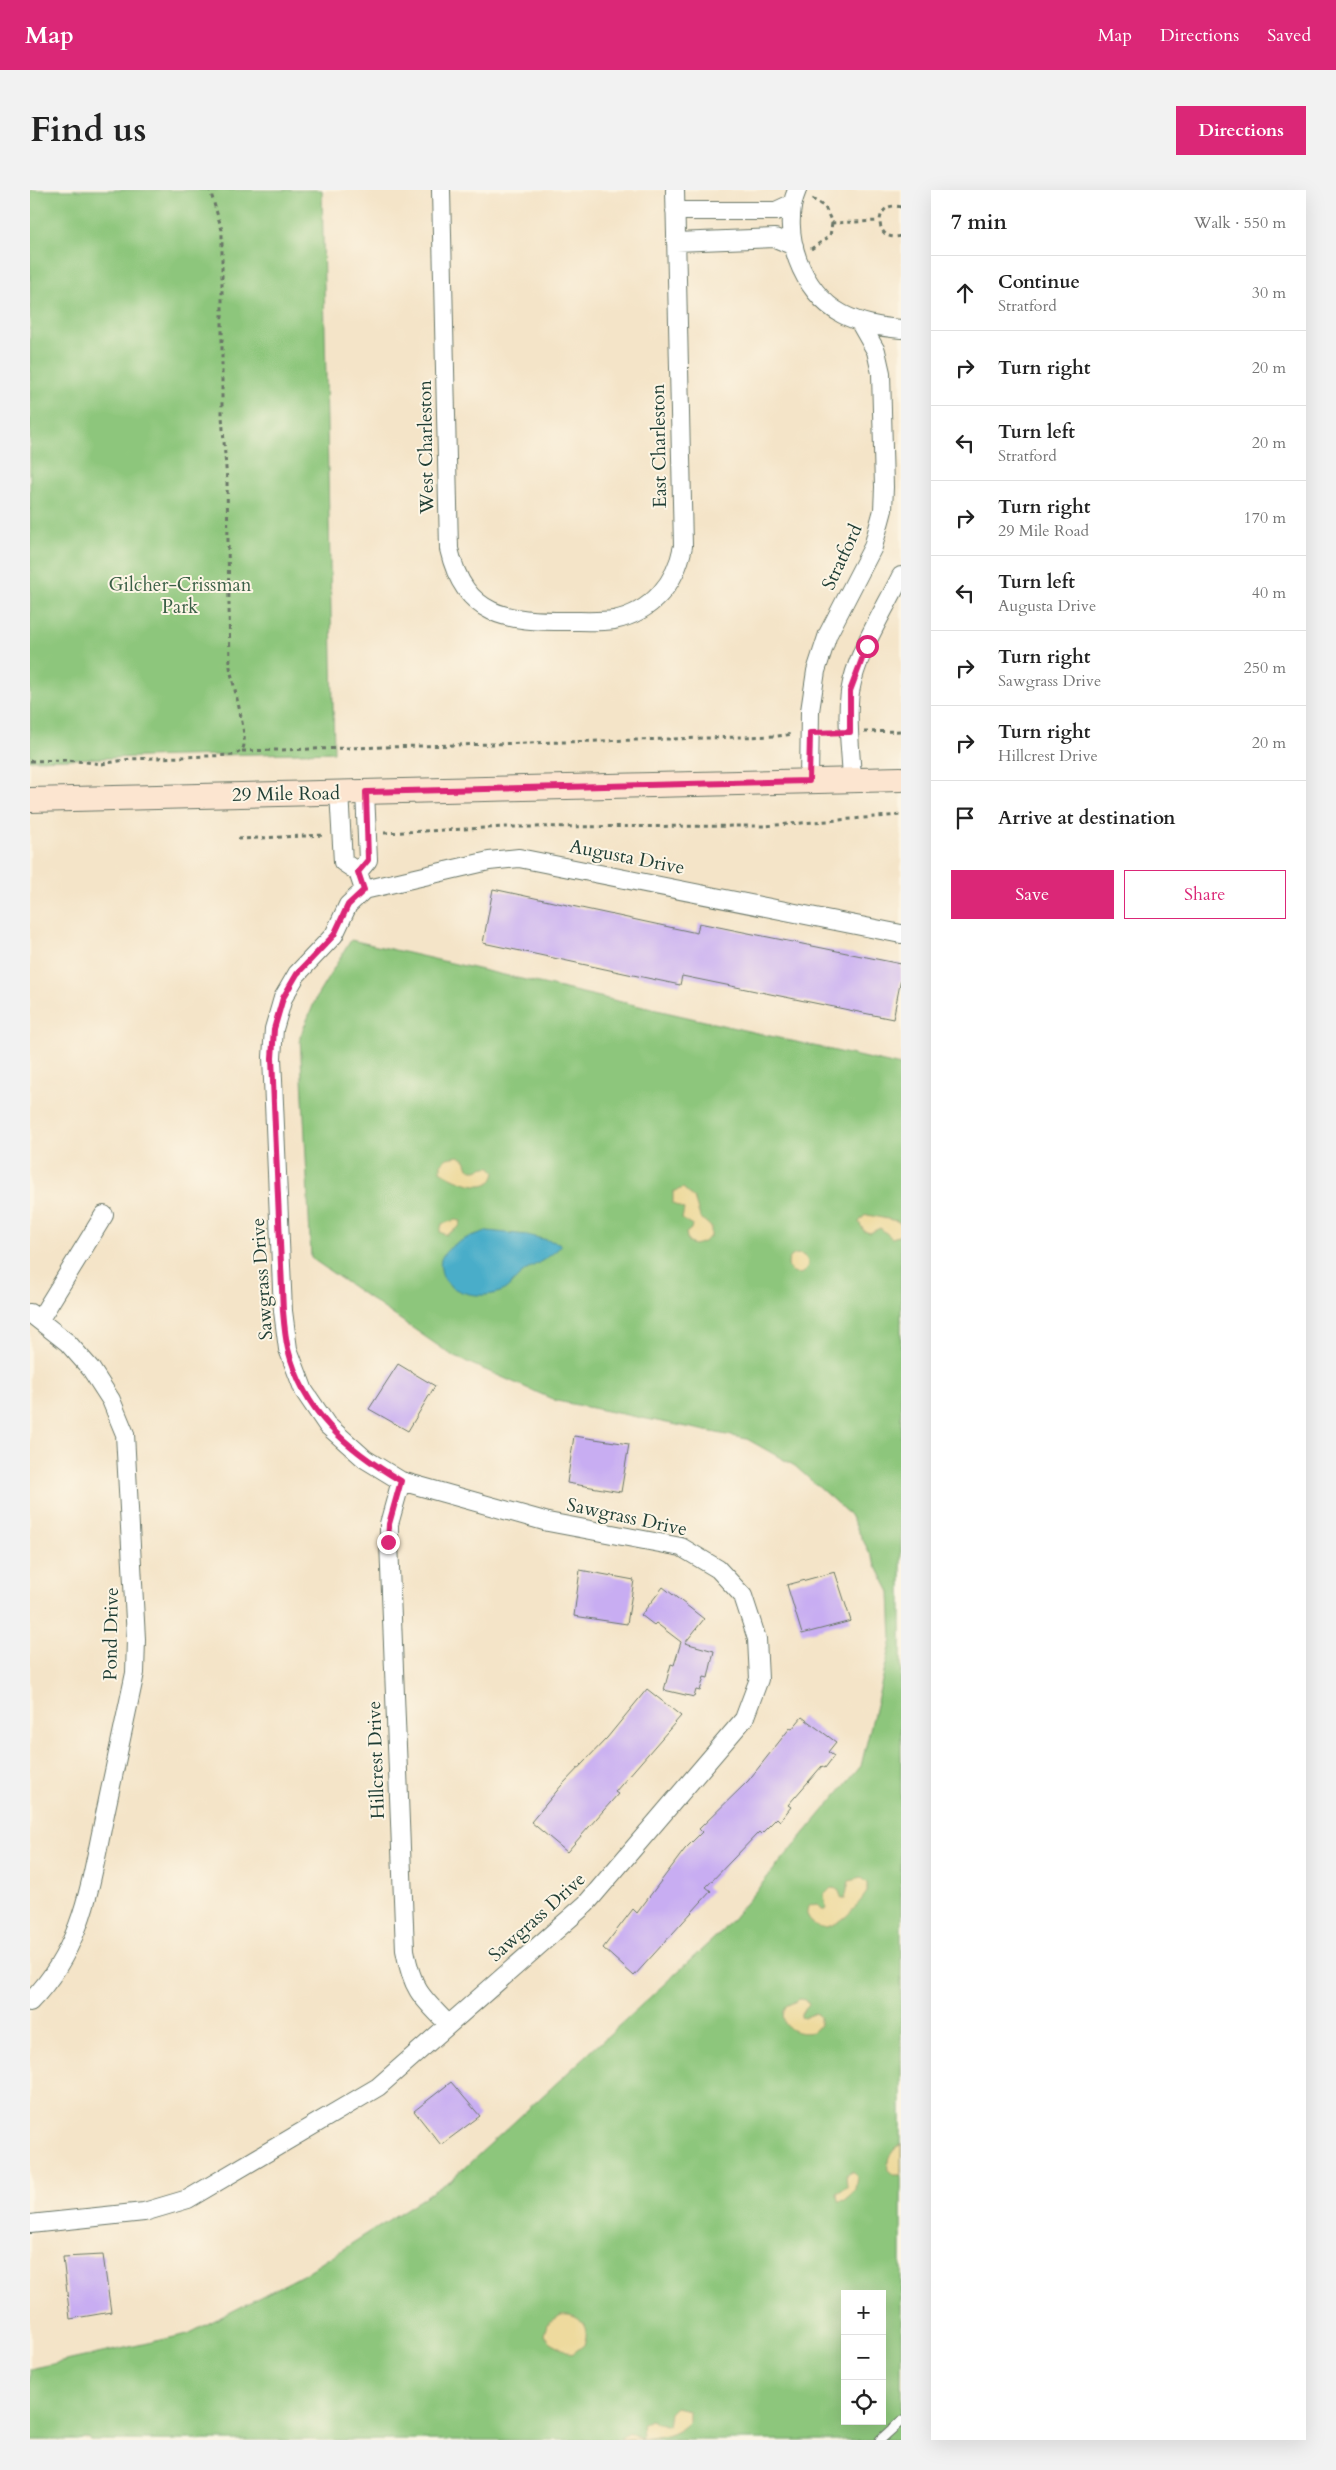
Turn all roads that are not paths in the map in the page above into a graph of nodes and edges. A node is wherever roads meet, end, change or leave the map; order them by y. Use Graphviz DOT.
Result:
graph roads {
  1 [pos="441,190"];
  2 [pos="675,190"];
  3 [pos="795,195"];
  4 [pos="675,212"];
  5 [pos="676,242"];
  6 [pos="795,250"];
  7 [pos="859,321"];
  8 [pos="901,329"];
  9 [pos="901,576"];
  10 [pos="566,621"];
  11 [pos="901,779"];
  12 [pos="852,780"];
  13 [pos="809,781"];
  14 [pos="339,792"];
  15 [pos="366,792"];
  16 [pos="30,800"];
  17 [pos="358,872"];
  18 [pos="364,890"];
  19 [pos="901,934"];
  20 [pos="104,1215"];
  21 [pos="35,1316"];
  22 [pos="401,1481"];
  23 [pos="30,2002"];
  24 [pos="448,2024"];
  25 [pos="30,2224"];
  26 [pos="901,2420"];
  27 [pos="880,2440"];
  1 -- 10 [label="street, West Charleston"];
  2 -- 4 [label="street, East Charleston"];
  3 -- 4 [label="street"];
  3 -- 6 [label="street"];
  4 -- 5 [label="street, East Charleston"];
  5 -- 6 [label="street"];
  5 -- 10 [label="street, East Charleston"];
  6 -- 7 [label="street"];
  7 -- 8 [label="street"];
  7 -- 13 [label="street, Stratford"];
  9 -- 12 [label="street"];
  11 -- 12 [label="street, 29 Mile Road"];
  12 -- 13 [label="street, 29 Mile Road"];
  13 -- 15 [label="street, 29 Mile Road"];
  14 -- 15 [label="street, 29 Mile Road"];
  14 -- 16 [label="street, 29 Mile Road"];
  14 -- 17 [label="street"];
  15 -- 17 [label="street"];
  17 -- 18 [label="street"];
  18 -- 19 [label="street, Augusta Drive"];
  18 -- 22 [label="street, Sawgrass Drive"];
  20 -- 21 [label="street"];
  21 -- 23 [label="street, Pond Drive"];
  22 -- 24 [label="street, Hillcrest Drive"];
  22 -- 24 [label="street, Sawgrass Drive"];
  24 -- 25 [label="street, Sawgrass Drive"];
  26 -- 27 [label="lane"];
}
